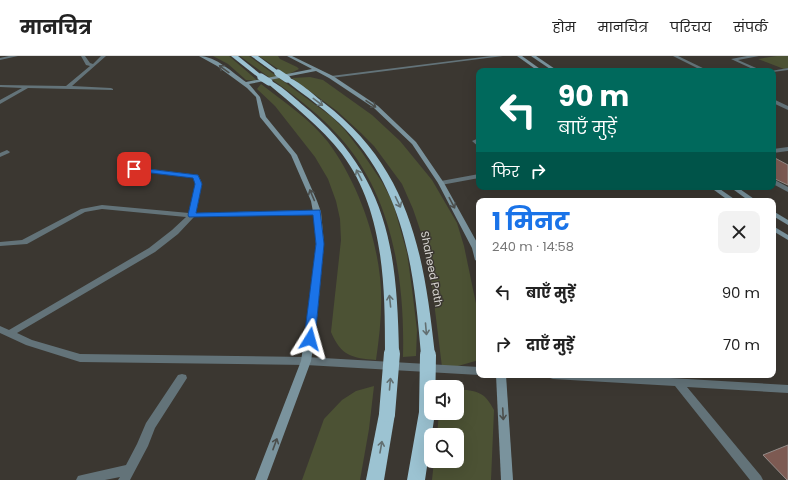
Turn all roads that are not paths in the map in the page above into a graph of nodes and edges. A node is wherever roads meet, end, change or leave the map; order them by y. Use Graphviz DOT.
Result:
graph roads {
  1 [pos="16,56"];
  2 [pos="83,56"];
  3 [pos="104,56"];
  4 [pos="201,56"];
  5 [pos="234,56"];
  6 [pos="254,56"];
  7 [pos="289,56"];
  8 [pos="502,56"];
  9 [pos="518,56"];
  10 [pos="533,56"];
  11 [pos="675,56"];
  12 [pos="757,56"];
  13 [pos="0,59"];
  14 [pos="93,65"];
  15 [pos="536,68"];
  16 [pos="551,68"];
  17 [pos="701,68"];
  18 [pos="754,68"];
  19 [pos="788,69"];
  20 [pos="315,70"];
  21 [pos="776,71"];
  22 [pos="331,77"];
  23 [pos="244,84"];
  24 [pos="0,86"];
  25 [pos="26,87"];
  26 [pos="67,88"];
  27 [pos="111,90"];
  28 [pos="0,102"];
  29 [pos="776,103"];
  30 [pos="788,108"];
  31 [pos="786,150"];
  32 [pos="776,151"];
  33 [pos="7,152"];
  34 [pos="0,155"];
  35 [pos="134,169"];
  36 [pos="476,177"];
  37 [pos="441,183"];
  38 [pos="776,183"];
  39 [pos="718,190"];
  40 [pos="738,190"];
  41 [pos="788,190"];
  42 [pos="730,198"];
  43 [pos="750,198"];
  44 [pos="317,212"];
  45 [pos="192,215"];
  46 [pos="776,216"];
  47 [pos="788,223"];
  48 [pos="776,230"];
  49 [pos="788,238"];
  50 [pos="0,244"];
  51 [pos="476,248"];
  52 [pos="0,329"];
  53 [pos="9,334"];
  54 [pos="306,361"];
  55 [pos="476,371"];
  56 [pos="182,378"];
  57 [pos="501,378"];
  58 [pos="606,378"];
  59 [pos="677,382"];
  60 [pos="788,389"];
  61 [pos="130,469"];
  62 [pos="82,480"];
  63 [pos="124,480"];
  64 [pos="261,480"];
  65 [pos="375,480"];
  66 [pos="416,480"];
  67 [pos="507,480"];
  68 [pos="757,480"];
  1 -- 13 [label="street"];
  2 -- 14 [label="street"];
  3 -- 14 [label="street"];
  23 -- 4 [label="street, one-way"];
  65 -- 5 [label="highway, one-way, bridge"];
  6 -- 66 [label="highway, Shaheed Path, one-way, bridge"];
  7 -- 20 [label="street"];
  8 -- 22 [label="street"];
  9 -- 15 [label="street"];
  10 -- 16 [label="street"];
  11 -- 17 [label="street"];
  12 -- 18 [label="street"];
  14 -- 26 [label="street"];
  19 -- 21 [label="street"];
  20 -- 22 [label="street"];
  20 -- 23 [label="street"];
  22 -- 37 [label="street, one-way"];
  44 -- 23 [label="street, one-way"];
  24 -- 25 [label="street"];
  25 -- 26 [label="street"];
  25 -- 28 [label="street"];
  26 -- 27 [label="street"];
  29 -- 30 [label="street"];
  31 -- 32 [label="street"];
  33 -- 34 [label="street"];
  35 -- 45 [label="street"];
  36 -- 37 [label="street"];
  37 -- 51 [label="street, one-way"];
  38 -- 41 [label="street"];
  39 -- 42 [label="street"];
  40 -- 43 [label="street"];
  44 -- 45 [label="street"];
  44 -- 54 [label="street"];
  45 -- 50 [label="street"];
  45 -- 53 [label="street"];
  46 -- 47 [label="street"];
  48 -- 49 [label="street"];
  52 -- 53 [label="street"];
  53 -- 54 [label="street"];
  54 -- 55 [label="street"];
  64 -- 54 [label="street, one-way"];
  56 -- 61 [label="street"];
  57 -- 67 [label="street, one-way"];
  58 -- 59 [label="street"];
  59 -- 60 [label="street"];
  59 -- 68 [label="street"];
  61 -- 62 [label="street"];
  61 -- 63 [label="street"];
}
